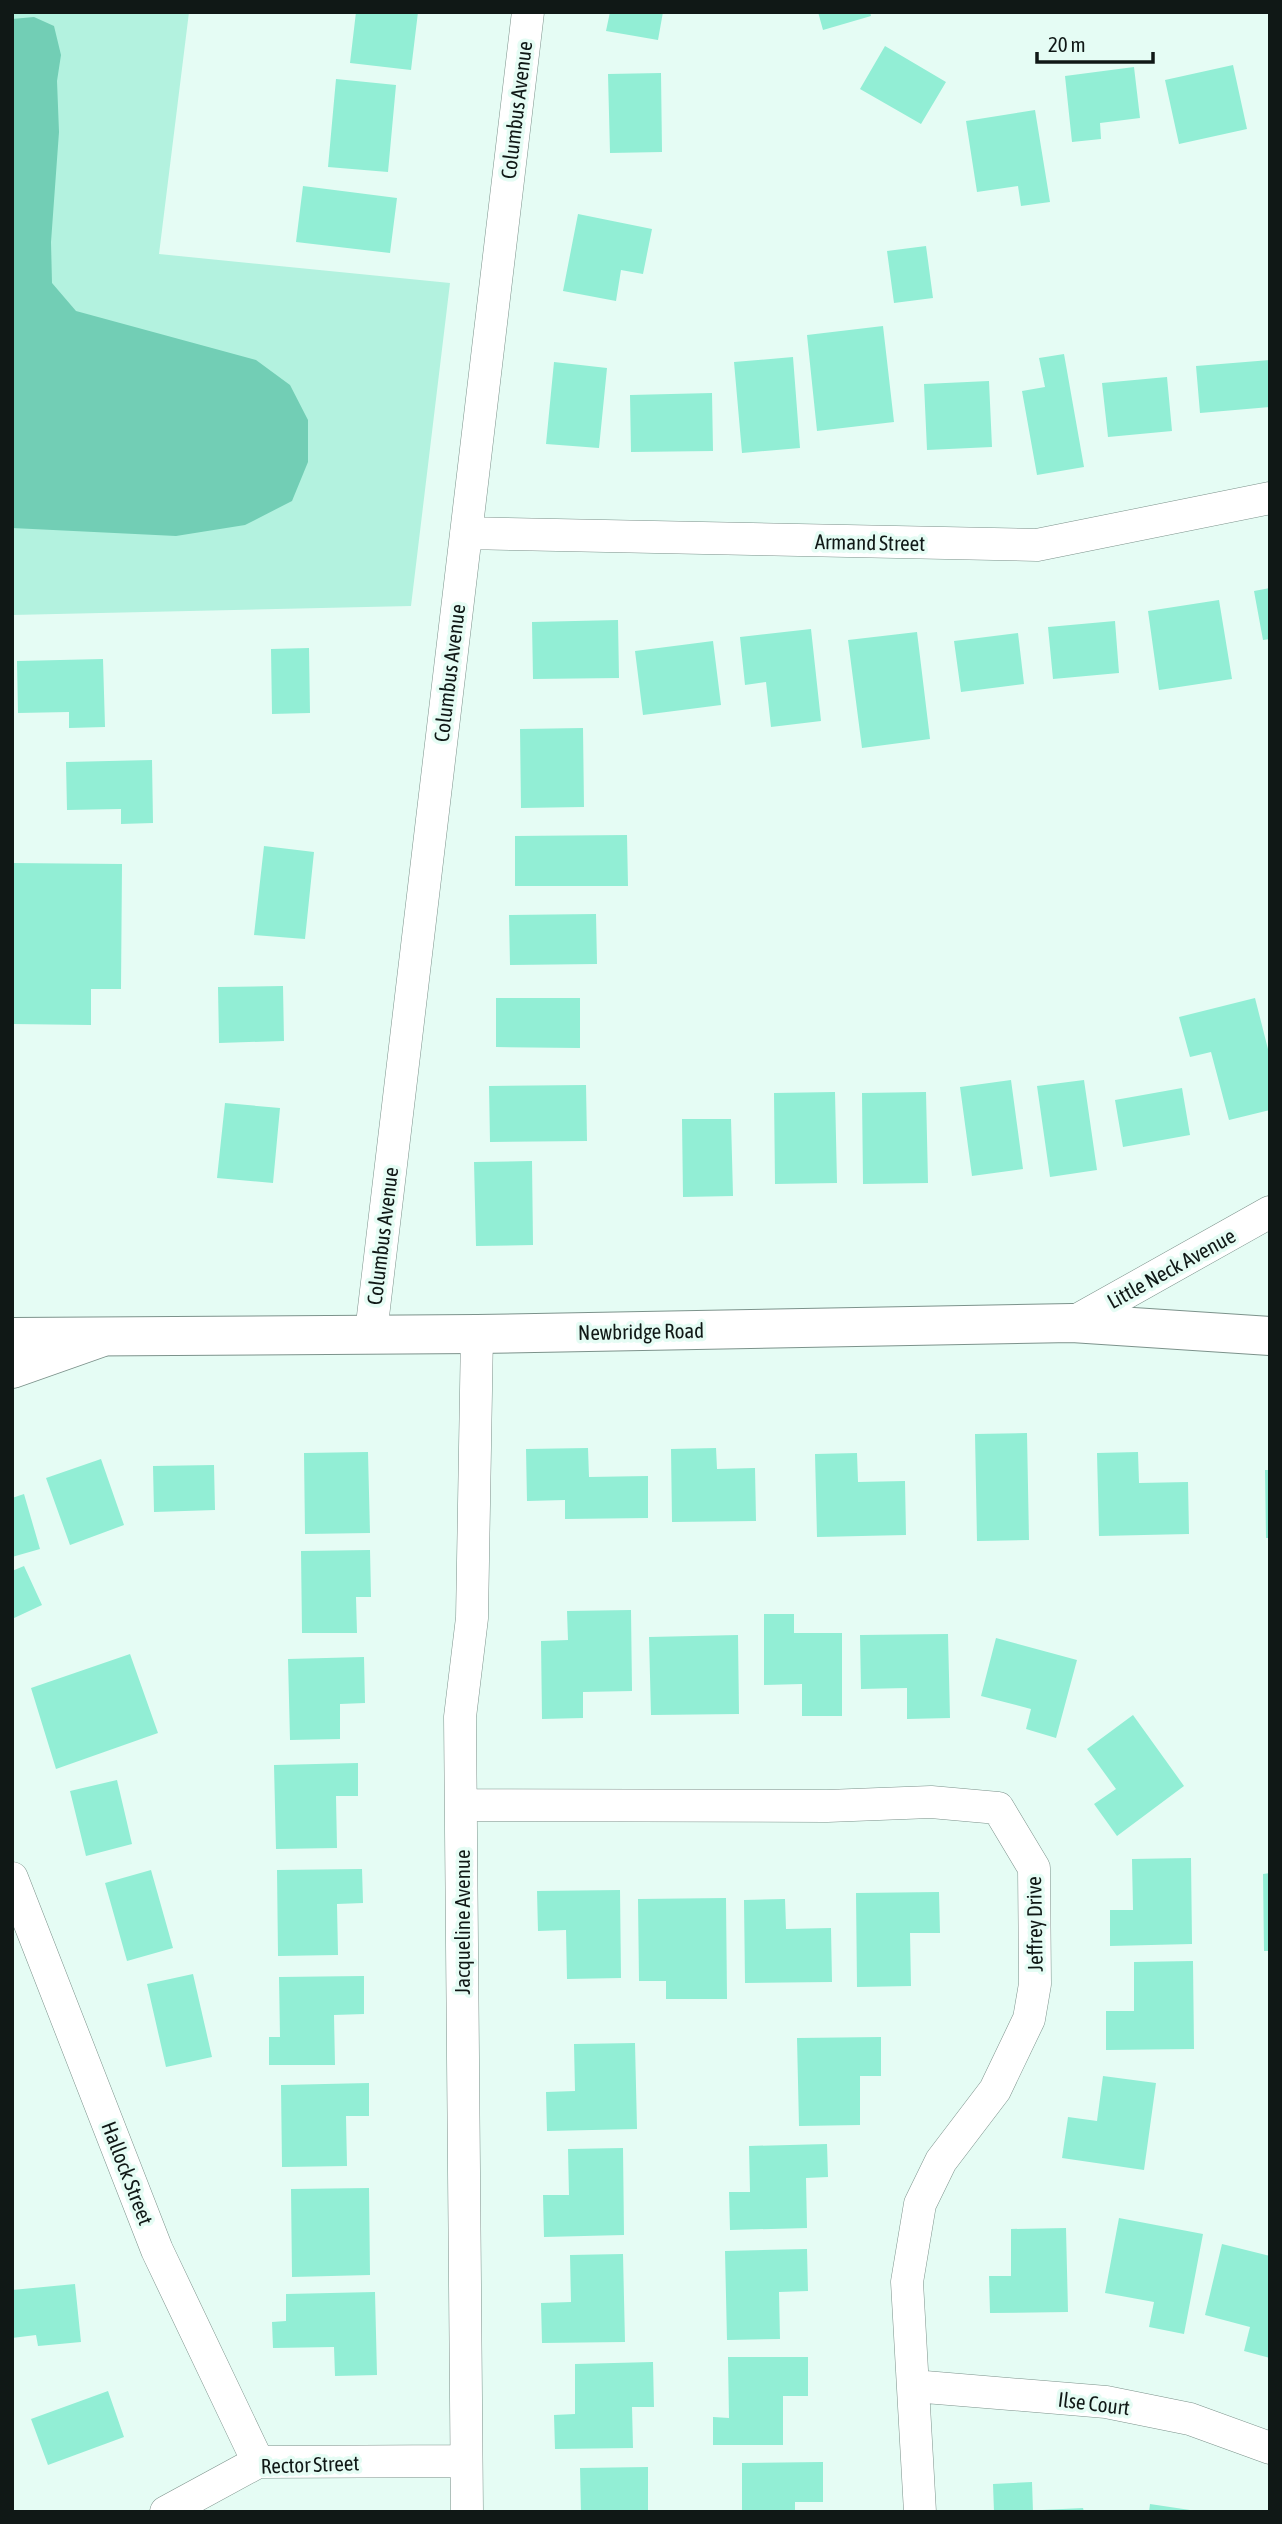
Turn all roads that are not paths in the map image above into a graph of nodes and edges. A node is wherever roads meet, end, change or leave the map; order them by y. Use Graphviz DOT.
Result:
graph roads {
  1 [pos="528,12"];
  2 [pos="1270,498"];
  3 [pos="466,533"];
  4 [pos="1270,1212"];
  5 [pos="1072,1323"];
  6 [pos="370,1334"];
  7 [pos="477,1334"];
  8 [pos="1270,1336"];
  9 [pos="12,1337"];
  10 [pos="105,1337"];
  11 [pos="12,1369"];
  12 [pos="461,1805"];
  13 [pos="12,1878"];
  14 [pos="913,2386"];
  15 [pos="1270,2448"];
  16 [pos="466,2461"];
  17 [pos="258,2462"];
  18 [pos="166,2512"];
  19 [pos="467,2512"];
  20 [pos="920,2512"];
  1 -- 3 [label="street, Columbus Avenue"];
  2 -- 3 [label="street, Armand Street"];
  3 -- 6 [label="street, Columbus Avenue"];
  4 -- 5 [label="street, Little Neck Avenue"];
  5 -- 7 [label="main road, Newbridge Road"];
  5 -- 8 [label="main road, Newbridge Road"];
  6 -- 7 [label="main road, Newbridge Road"];
  6 -- 10 [label="main road, Newbridge Road"];
  7 -- 12 [label="street, Jacqueline Avenue"];
  9 -- 10 [label="main road, Newbridge Road"];
  10 -- 11 [label="main road"];
  12 -- 14 [label="street, Jeffrey Drive"];
  12 -- 16 [label="street, Jacqueline Avenue"];
  13 -- 17 [label="street, Hallock Street"];
  14 -- 15 [label="street, Ilse Court"];
  14 -- 20 [label="street, Jeffrey Drive"];
  16 -- 17 [label="street, Rector Street"];
  16 -- 19 [label="street, Jacqueline Avenue"];
  17 -- 18 [label="street, Rector Street"];
}
